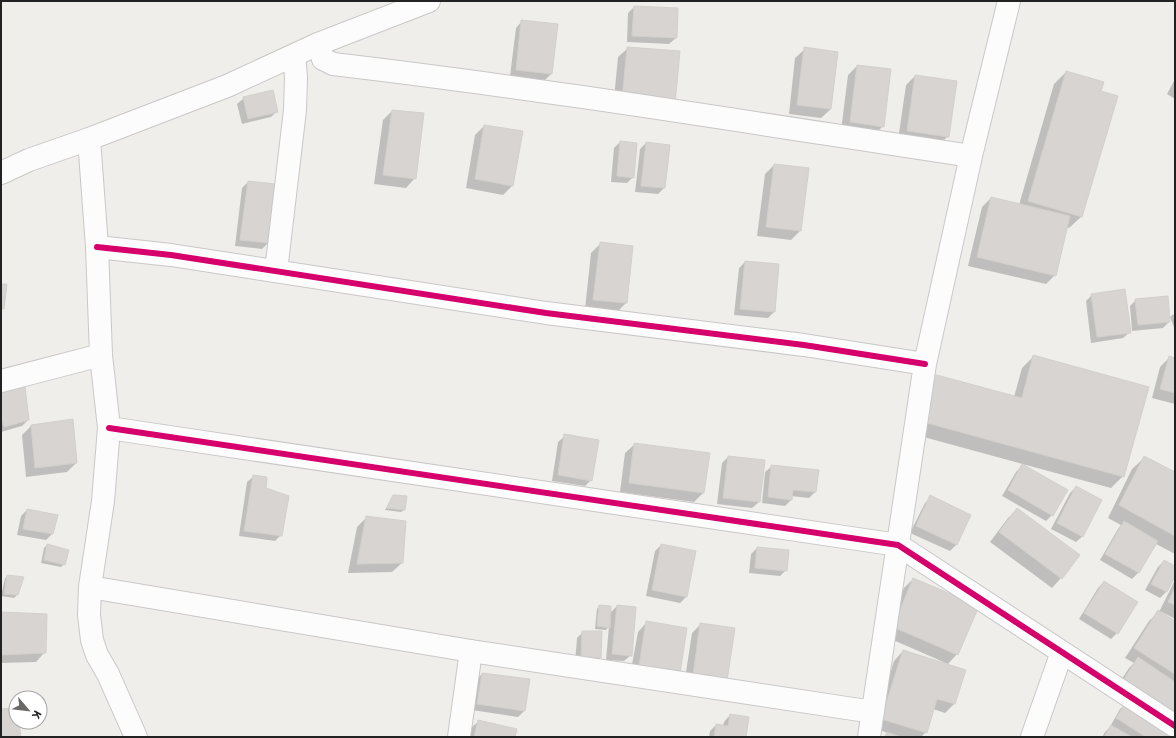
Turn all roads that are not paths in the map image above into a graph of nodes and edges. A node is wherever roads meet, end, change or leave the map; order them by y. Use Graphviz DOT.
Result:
graph roads {
  1 [pos="429,1"];
  2 [pos="1009,1"];
  3 [pos="318,44"];
  4 [pos="294,55"];
  5 [pos="89,139"];
  6 [pos="971,156"];
  7 [pos="1,173"];
  8 [pos="97,247"];
  9 [pos="276,271"];
  10 [pos="101,355"];
  11 [pos="925,364"];
  12 [pos="1,381"];
  13 [pos="109,428"];
  14 [pos="898,545"];
  15 [pos="90,587"];
  16 [pos="471,650"];
  17 [pos="1062,652"];
  18 [pos="873,712"];
  19 [pos="1175,726"];
  20 [pos="136,737"];
  21 [pos="458,737"];
  22 [pos="869,737"];
  23 [pos="1032,737"];
  1 -- 3 [label="street"];
  2 -- 6 [label="street"];
  3 -- 4 [label="street"];
  3 -- 6 [label="street"];
  4 -- 5 [label="street"];
  4 -- 9 [label="street"];
  5 -- 7 [label="street"];
  5 -- 8 [label="street"];
  6 -- 11 [label="street"];
  8 -- 9 [label="street"];
  8 -- 10 [label="street"];
  9 -- 11 [label="street"];
  10 -- 12 [label="street"];
  10 -- 13 [label="street"];
  11 -- 14 [label="street"];
  13 -- 14 [label="street"];
  13 -- 15 [label="street"];
  14 -- 17 [label="street"];
  14 -- 18 [label="street"];
  15 -- 16 [label="street"];
  15 -- 20 [label="street"];
  16 -- 18 [label="street"];
  16 -- 21 [label="street"];
  17 -- 19 [label="street"];
  17 -- 23 [label="street"];
  18 -- 22 [label="street"];
}
